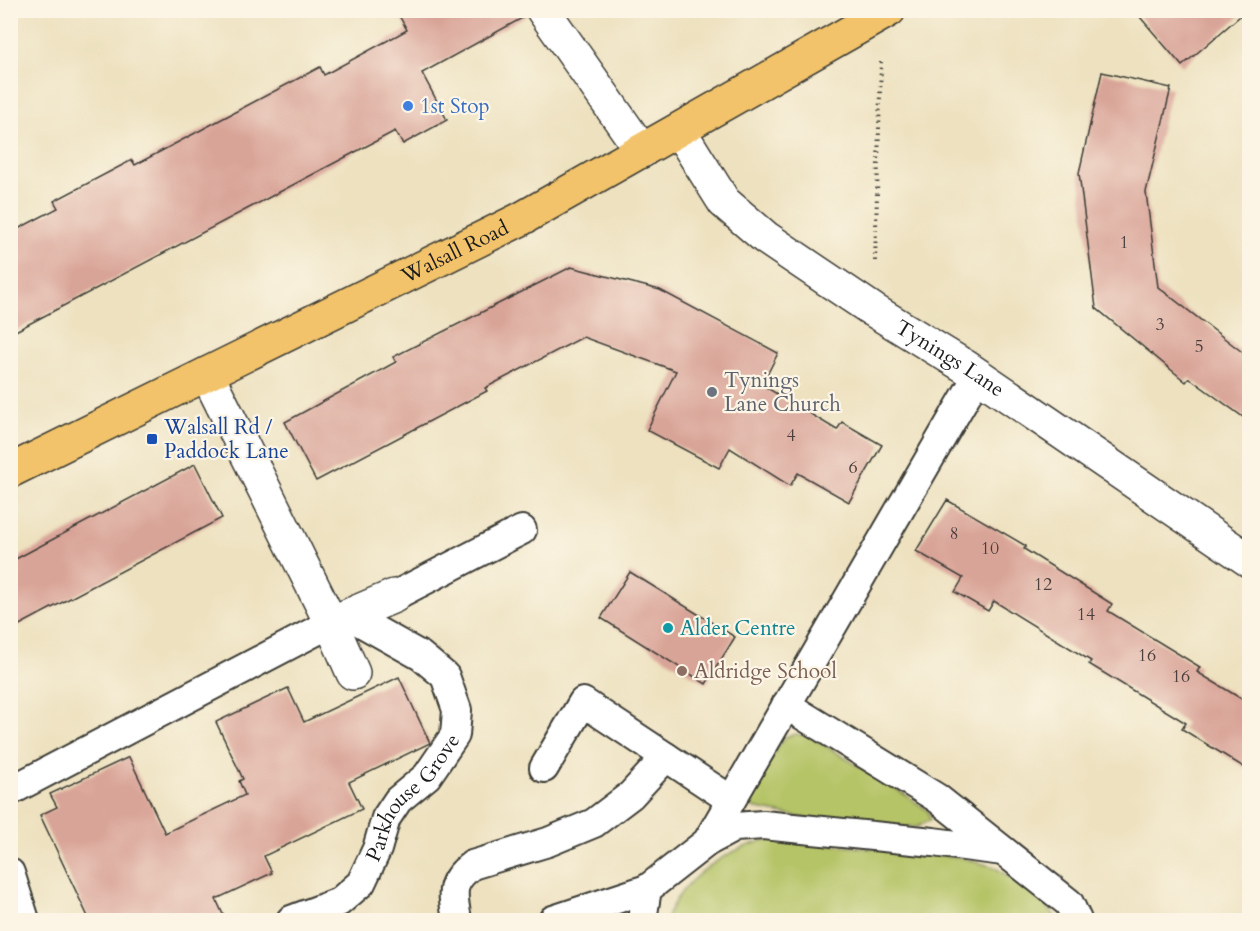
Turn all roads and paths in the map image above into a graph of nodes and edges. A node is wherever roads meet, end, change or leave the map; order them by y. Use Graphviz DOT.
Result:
graph roads {
  1 [pos="543,10"];
  2 [pos="886,13"];
  3 [pos="679,130"];
  4 [pos="642,151"];
  5 [pos="873,310"];
  6 [pos="207,374"];
  7 [pos="978,375"];
  8 [pos="10,471"];
  9 [pos="522,530"];
  10 [pos="1250,561"];
  11 [pos="394,596"];
  12 [pos="339,619"];
  13 [pos="353,673"];
  14 [pos="786,705"];
  15 [pos="666,758"];
  16 [pos="544,768"];
  17 [pos="10,791"];
  18 [pos="731,800"];
  19 [pos="707,842"];
  20 [pos="1005,851"];
  21 [pos="10,873"];
  22 [pos="646,889"];
  23 [pos="1073,912"];
  24 [pos="25,921"];
  25 [pos="291,921"];
  26 [pos="458,921"];
  27 [pos="553,921"];
  28 [pos="642,921"];
  29 [pos="1097,921"];
  1 -- 4 [label="street"];
  2 -- 3 [label="main road, Walsall Road"];
  2 -- 5 [label="path"];
  3 -- 4 [label="main road, Walsall Road"];
  3 -- 5 [label="street, Tynings Lane"];
  4 -- 6 [label="main road, Walsall Road"];
  5 -- 7 [label="street, Tynings Lane"];
  6 -- 8 [label="main road, Walsall Road"];
  6 -- 12 [label="street"];
  7 -- 10 [label="street, Tynings Lane"];
  7 -- 14 [label="lane"];
  9 -- 11 [label="lane"];
  11 -- 12 [label="street"];
  12 -- 13 [label="street"];
  12 -- 17 [label="lane"];
  12 -- 25 [label="lane, Parkhouse Grove"];
  14 -- 18 [label="lane"];
  14 -- 20 [label="lane"];
  15 -- 16 [label="lane"];
  15 -- 18 [label="lane"];
  15 -- 26 [label="lane"];
  18 -- 19 [label="lane"];
  19 -- 20 [label="lane"];
  19 -- 22 [label="lane"];
  20 -- 23 [label="lane"];
  21 -- 24 [label="lane"];
  22 -- 27 [label="lane"];
  22 -- 28 [label="lane"];
  23 -- 29 [label="lane"];
}
